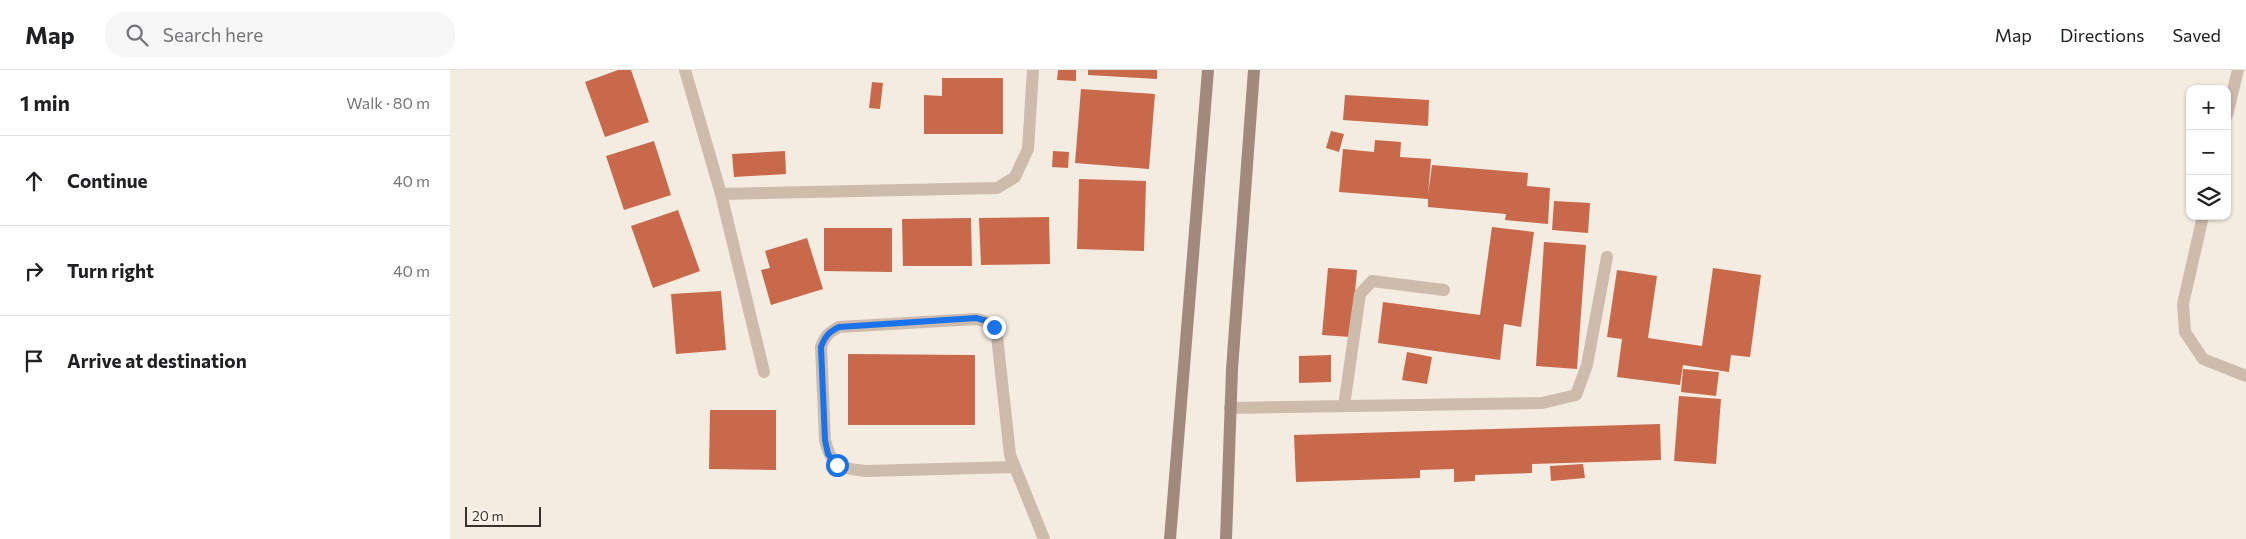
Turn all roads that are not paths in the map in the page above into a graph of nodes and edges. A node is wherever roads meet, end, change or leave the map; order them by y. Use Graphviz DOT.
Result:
graph roads {
  1 [pos="685,70"];
  2 [pos="1033,70"];
  3 [pos="1208,70"];
  4 [pos="1254,70"];
  5 [pos="2238,70"];
  6 [pos="2231,99"];
  7 [pos="721,194"];
  8 [pos="2202,220"];
  9 [pos="1607,257"];
  10 [pos="1444,290"];
  11 [pos="764,372"];
  12 [pos="2246,376"];
  13 [pos="1344,406"];
  14 [pos="1230,408"];
  15 [pos="1014,467"];
  16 [pos="1044,539"];
  17 [pos="1170,539"];
  18 [pos="1226,539"];
  1 -- 7 [label="street"];
  2 -- 7 [label="street"];
  3 -- 17 [label="street"];
  4 -- 14 [label="street"];
  5 -- 6 [label="street"];
  7 -- 11 [label="street"];
  8 -- 12 [label="street"];
  9 -- 13 [label="street"];
  10 -- 13 [label="street"];
  13 -- 14 [label="street"];
  14 -- 18 [label="street"];
  15 -- 15 [label="street"];
  15 -- 16 [label="street"];
}
